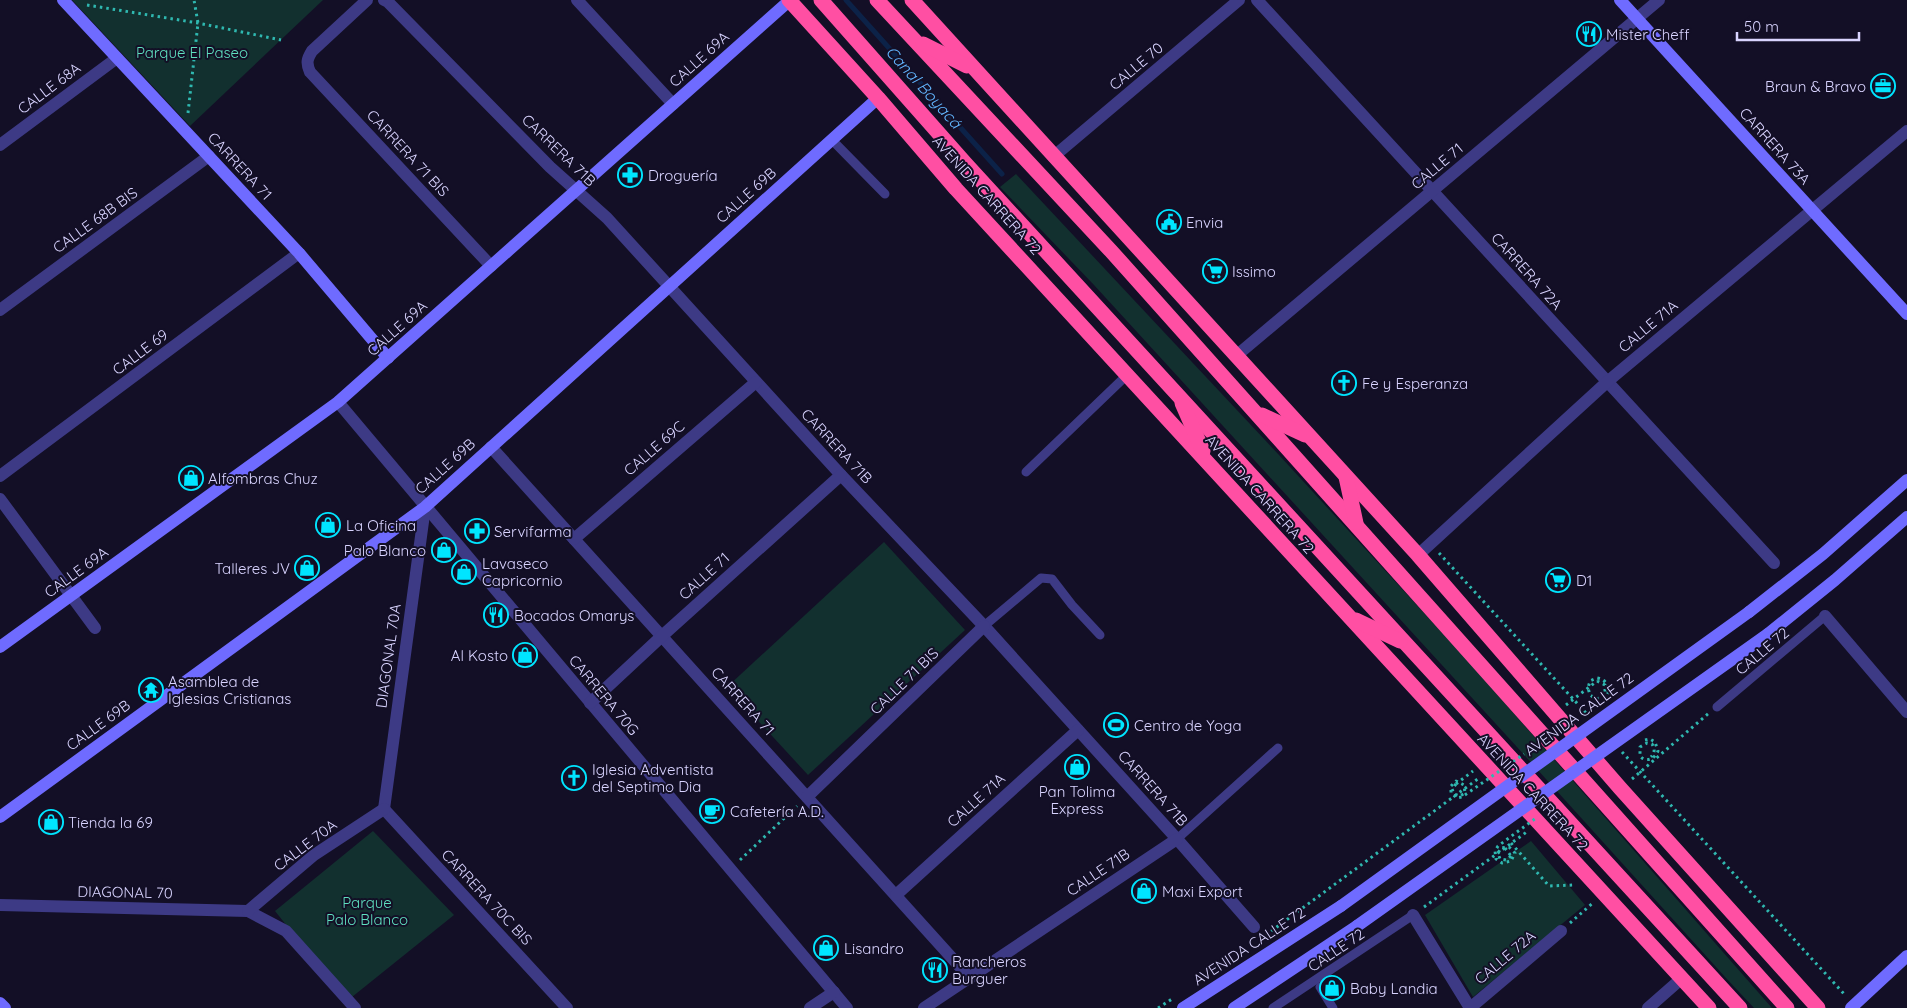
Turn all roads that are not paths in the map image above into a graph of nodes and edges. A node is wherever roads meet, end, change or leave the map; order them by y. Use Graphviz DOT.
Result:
graph roads {
  1 [pos="367,0"];
  2 [pos="384,0"];
  3 [pos="577,0"];
  4 [pos="789,0"];
  5 [pos="821,0"];
  6 [pos="877,0"];
  7 [pos="912,0"];
  8 [pos="1240,0"];
  9 [pos="1257,0"];
  10 [pos="1620,0"];
  11 [pos="1659,0"];
  12 [pos="64,1"];
  13 [pos="1637,19"];
  14 [pos="914,40"];
  15 [pos="117,58"];
  16 [pos="976,70"];
  17 [pos="878,98"];
  18 [pos="673,104"];
  19 [pos="925,117"];
  20 [pos="1907,131"];
  21 [pos="832,140"];
  22 [pos="0,145"];
  23 [pos="209,156"];
  24 [pos="1053,157"];
  25 [pos="576,190"];
  26 [pos="1432,191"];
  27 [pos="885,194"];
  28 [pos="1812,210"];
  29 [pos="299,253"];
  30 [pos="491,266"];
  31 [pos="669,286"];
  32 [pos="0,310"];
  33 [pos="1907,314"];
  34 [pos="1236,356"];
  35 [pos="388,358"];
  36 [pos="1128,375"];
  37 [pos="756,382"];
  38 [pos="1607,382"];
  39 [pos="1178,393"];
  40 [pos="338,402"];
  41 [pos="1256,412"];
  42 [pos="1311,438"];
  43 [pos="491,447"];
  44 [pos="1207,462"];
  45 [pos="1026,472"];
  46 [pos="841,475"];
  47 [pos="0,476"];
  48 [pos="1346,476"];
  49 [pos="1907,480"];
  50 [pos="0,499"];
  51 [pos="425,507"];
  52 [pos="1907,517"];
  53 [pos="1356,524"];
  54 [pos="574,539"];
  55 [pos="1418,556"];
  56 [pos="1774,563"];
  57 [pos="71,596"];
  58 [pos="1348,616"];
  59 [pos="1825,616"];
  60 [pos="984,626"];
  61 [pos="95,628"];
  62 [pos="1100,635"];
  63 [pos="662,636"];
  64 [pos="1408,645"];
  65 [pos="0,647"];
  66 [pos="590,703"];
  67 [pos="1717,707"];
  68 [pos="1907,712"];
  69 [pos="1078,730"];
  70 [pos="1278,748"];
  71 [pos="807,797"];
  72 [pos="384,809"];
  73 [pos="0,817"];
  74 [pos="1177,839"];
  75 [pos="896,895"];
  76 [pos="0,905"];
  77 [pos="248,912"];
  78 [pos="1413,915"];
  79 [pos="1254,927"];
  80 [pos="1561,931"];
  81 [pos="1907,956"];
  82 [pos="970,978"];
  83 [pos="1681,978"];
  84 [pos="1320,987"];
  85 [pos="834,992"];
  86 [pos="1725,992"];
  87 [pos="0,1003"];
  88 [pos="5,1008"];
  89 [pos="355,1008"];
  90 [pos="566,1008"];
  91 [pos="810,1008"];
  92 [pos="847,1008"];
  93 [pos="924,1008"];
  94 [pos="1183,1008"];
  95 [pos="1234,1008"];
  96 [pos="1273,1008"];
  97 [pos="1334,1008"];
  98 [pos="1470,1008"];
  99 [pos="1648,1008"];
  100 [pos="1708,1008"];
  101 [pos="1731,1008"];
  102 [pos="1740,1008"];
  103 [pos="1787,1008"];
  104 [pos="1818,1008"];
  105 [pos="1851,1008"];
  1 -- 30 [label="street, CARRERA 71 BIS"];
  2 -- 25 [label="street, CARRERA 71B"];
  3 -- 18 [label="street"];
  4 -- 17 [label="highway, AVENIDA CARRERA 72"];
  4 -- 18 [label="street, CALLE 69A"];
  5 -- 19 [label="highway, AVENIDA CARRERA 72"];
  6 -- 14 [label="highway"];
  7 -- 16 [label="highway"];
  8 -- 24 [label="street, CALLE 70"];
  9 -- 26 [label="street, CARRERA 72A"];
  10 -- 13 [label="street, CARRERA 73A"];
  11 -- 13 [label="street, CALLE 71"];
  12 -- 15 [label="street, CARRERA 71"];
  13 -- 26 [label="street, CALLE 71"];
  13 -- 28 [label="street, CARRERA 73A"];
  14 -- 16 [label="highway"];
  14 -- 41 [label="highway"];
  15 -- 22 [label="street, CALLE 68A"];
  15 -- 23 [label="street, CARRERA 71"];
  16 -- 24 [label="highway"];
  17 -- 19 [label="highway"];
  17 -- 21 [label="street, CALLE 69B"];
  17 -- 36 [label="highway, AVENIDA CARRERA 72"];
  18 -- 25 [label="street, CALLE 69A"];
  19 -- 39 [label="highway, AVENIDA CARRERA 72"];
  20 -- 28 [label="street, CALLE 71A"];
  21 -- 27 [label="lane"];
  21 -- 31 [label="street, CALLE 69B"];
  23 -- 29 [label="street, CARRERA 71"];
  23 -- 32 [label="street, CALLE 68B BIS"];
  24 -- 34 [label="highway"];
  25 -- 30 [label="street, CALLE 69A"];
  25 -- 31 [label="street, CARRERA 71B"];
  26 -- 34 [label="street, CALLE 71"];
  26 -- 38 [label="street, CARRERA 72A"];
  28 -- 33 [label="street, CARRERA 73A"];
  28 -- 38 [label="street, CALLE 71A"];
  29 -- 35 [label="street, CARRERA 71"];
  29 -- 47 [label="street, CALLE 69"];
  30 -- 35 [label="street, CALLE 69A"];
  31 -- 37 [label="street, CARRERA 71B"];
  31 -- 43 [label="street, CALLE 69B"];
  34 -- 42 [label="highway"];
  35 -- 40 [label="street, CALLE 69A"];
  36 -- 44 [label="highway, AVENIDA CARRERA 72"];
  36 -- 45 [label="lane"];
  37 -- 46 [label="street, CARRERA 71B"];
  37 -- 54 [label="street, CALLE 69C"];
  38 -- 55 [label="street, CALLE 71A"];
  38 -- 56 [label="street, CARRERA 72A"];
  39 -- 44 [label="highway"];
  39 -- 64 [label="highway, AVENIDA CARRERA 72"];
  40 -- 51 [label="street, CARRERA 70G"];
  40 -- 57 [label="street, CALLE 69A"];
  41 -- 42 [label="highway"];
  41 -- 53 [label="highway"];
  42 -- 48 [label="highway"];
  43 -- 51 [label="street, CALLE 69B"];
  43 -- 54 [label="street, CARRERA 71"];
  44 -- 58 [label="highway, AVENIDA CARRERA 72"];
  46 -- 60 [label="street, CARRERA 71B"];
  46 -- 63 [label="street, CALLE 71"];
  48 -- 53 [label="highway"];
  48 -- 55 [label="highway"];
  49 -- 94 [label="street, AVENIDA CALLE 72, bridge"];
  50 -- 57 [label="street"];
  51 -- 66 [label="street, CARRERA 70G"];
  51 -- 72 [label="street, DIAGONAL 70A"];
  51 -- 73 [label="street, CALLE 69B"];
  52 -- 95 [label="street, bridge"];
  53 -- 103 [label="highway"];
  54 -- 63 [label="street, CARRERA 71"];
  55 -- 104 [label="highway"];
  57 -- 61 [label="street"];
  57 -- 65 [label="street, CALLE 69A"];
  58 -- 64 [label="highway"];
  58 -- 83 [label="highway, AVENIDA CARRERA 72"];
  59 -- 67 [label="lane, CALLE 72"];
  59 -- 68 [label="street"];
  60 -- 62 [label="lane, CALLE 71 BIS"];
  60 -- 69 [label="street, CARRERA 71B"];
  60 -- 71 [label="street, CALLE 71 BIS"];
  63 -- 66 [label="street, CALLE 71"];
  63 -- 71 [label="street, CARRERA 71"];
  64 -- 86 [label="highway, AVENIDA CARRERA 72"];
  66 -- 85 [label="street, CARRERA 70G"];
  69 -- 74 [label="street, CARRERA 71B"];
  69 -- 75 [label="street, CALLE 71A"];
  70 -- 74 [label="lane, CALLE 71B"];
  71 -- 75 [label="street, CARRERA 71"];
  72 -- 77 [label="street, CALLE 70A"];
  72 -- 90 [label="street, CARRERA 70C BIS"];
  74 -- 79 [label="street, CARRERA 71B"];
  74 -- 82 [label="street, CALLE 71B"];
  75 -- 82 [label="street, CARRERA 71"];
  76 -- 77 [label="street, DIAGONAL 70"];
  77 -- 89 [label="street"];
  78 -- 96 [label="lane, CALLE 72"];
  78 -- 98 [label="street"];
  80 -- 98 [label="street, CALLE 72A"];
  81 -- 105 [label="street"];
  82 -- 93 [label="street, CALLE 71B"];
  83 -- 99 [label="street"];
  83 -- 100 [label="highway, AVENIDA CARRERA 72"];
  84 -- 97 [label="lane"];
  85 -- 91 [label="street"];
  85 -- 92 [label="street, CARRERA 70G"];
  86 -- 101 [label="highway"];
  86 -- 102 [label="highway, AVENIDA CARRERA 72"];
  87 -- 88 [label="street"];
}
